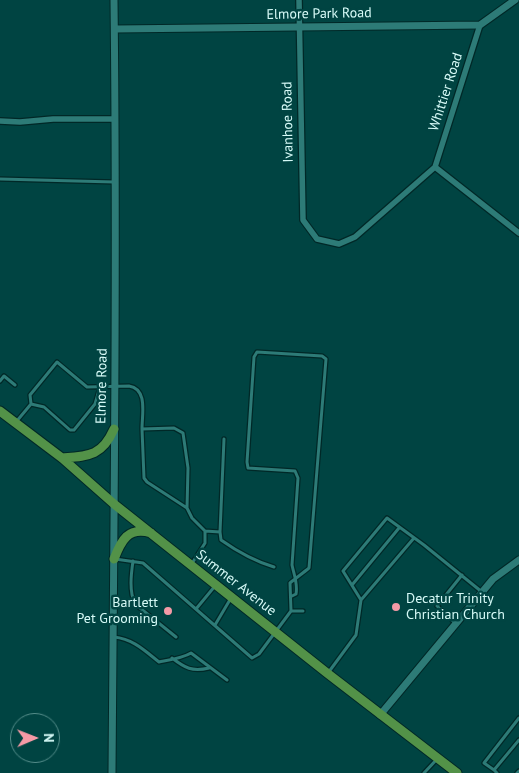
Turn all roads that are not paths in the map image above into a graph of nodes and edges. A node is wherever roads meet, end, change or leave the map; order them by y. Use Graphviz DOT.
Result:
graph roads {
  1 [pos="114,0"];
  2 [pos="299,0"];
  3 [pos="515,0"];
  4 [pos="480,25"];
  5 [pos="298,27"];
  6 [pos="115,29"];
  7 [pos="114,119"];
  8 [pos="0,121"];
  9 [pos="435,167"];
  10 [pos="0,179"];
  11 [pos="115,182"];
  12 [pos="519,233"];
  13 [pos="0,381"];
  14 [pos="15,385"];
  15 [pos="114,386"];
  16 [pos="100,387"];
  17 [pos="31,404"];
  18 [pos="0,412"];
  19 [pos="15,424"];
  20 [pos="142,428"];
  21 [pos="114,429"];
  22 [pos="224,439"];
  23 [pos="62,458"];
  24 [pos="114,504"];
  25 [pos="187,508"];
  26 [pos="399,528"];
  27 [pos="204,531"];
  28 [pos="220,532"];
  29 [pos="151,534"];
  30 [pos="414,538"];
  31 [pos="114,559"];
  32 [pos="519,560"];
  33 [pos="133,561"];
  34 [pos="191,566"];
  35 [pos="274,567"];
  36 [pos="462,575"];
  37 [pos="295,579"];
  38 [pos="216,585"];
  39 [pos="352,585"];
  40 [pos="482,592"];
  41 [pos="292,596"];
  42 [pos="231,597"];
  43 [pos="361,600"];
  44 [pos="196,609"];
  45 [pos="291,611"];
  46 [pos="303,611"];
  47 [pos="456,624"];
  48 [pos="215,625"];
  49 [pos="275,632"];
  50 [pos="113,637"];
  51 [pos="176,637"];
  52 [pos="172,658"];
  53 [pos="210,667"];
  54 [pos="327,673"];
  55 [pos="226,680"];
  56 [pos="380,715"];
  57 [pos="519,718"];
  58 [pos="519,740"];
  59 [pos="438,758"];
  60 [pos="495,772"];
  61 [pos="112,773"];
  62 [pos="424,773"];
  63 [pos="457,773"];
  1 -- 6 [label="street, Elmore Road"];
  2 -- 5 [label="street, Ivanhoe Road"];
  3 -- 4 [label="street"];
  4 -- 5 [label="street, Elmore Park Road"];
  4 -- 9 [label="street, Whittier Road"];
  5 -- 6 [label="street, Elmore Park Road"];
  5 -- 9 [label="street, Ivanhoe Road"];
  6 -- 7 [label="street, Elmore Road"];
  7 -- 8 [label="street"];
  7 -- 11 [label="street, Elmore Road"];
  9 -- 12 [label="street"];
  10 -- 11 [label="lane"];
  11 -- 15 [label="street, Elmore Road"];
  13 -- 14 [label="lane"];
  15 -- 16 [label="lane"];
  15 -- 20 [label="lane"];
  15 -- 21 [label="street, Elmore Road"];
  16 -- 17 [label="lane"];
  16 -- 17 [label="lane"];
  17 -- 19 [label="lane"];
  18 -- 19 [label="main road, Summer Avenue"];
  19 -- 23 [label="main road, Summer Avenue"];
  20 -- 25 [label="lane"];
  20 -- 25 [label="lane"];
  21 -- 23 [label="main road"];
  21 -- 24 [label="street, Elmore Road"];
  22 -- 28 [label="lane"];
  23 -- 24 [label="main road, Summer Avenue"];
  24 -- 29 [label="main road, Summer Avenue"];
  24 -- 31 [label="street, Elmore Road"];
  25 -- 27 [label="lane"];
  26 -- 30 [label="lane"];
  26 -- 39 [label="lane"];
  26 -- 39 [label="lane"];
  27 -- 28 [label="lane"];
  27 -- 34 [label="lane"];
  28 -- 35 [label="lane"];
  29 -- 31 [label="main road"];
  29 -- 34 [label="main road, Summer Avenue"];
  30 -- 36 [label="lane"];
  30 -- 43 [label="lane"];
  31 -- 33 [label="lane"];
  31 -- 50 [label="street, Elmore Road"];
  32 -- 40 [label="street"];
  33 -- 44 [label="lane"];
  33 -- 51 [label="lane"];
  34 -- 38 [label="main road, Summer Avenue"];
  36 -- 40 [label="lane"];
  36 -- 47 [label="lane"];
  37 -- 37 [label="lane"];
  37 -- 41 [label="lane"];
  37 -- 41 [label="lane"];
  38 -- 42 [label="main road, Summer Avenue"];
  38 -- 44 [label="lane"];
  39 -- 43 [label="lane"];
  40 -- 47 [label="street"];
  41 -- 45 [label="lane"];
  42 -- 48 [label="lane"];
  42 -- 49 [label="main road, Summer Avenue"];
  43 -- 54 [label="lane"];
  44 -- 48 [label="lane"];
  45 -- 46 [label="lane"];
  45 -- 49 [label="lane"];
  47 -- 56 [label="street"];
  48 -- 49 [label="lane"];
  49 -- 54 [label="main road, Summer Avenue"];
  50 -- 52 [label="lane"];
  50 -- 61 [label="street, Elmore Road"];
  52 -- 53 [label="lane"];
  52 -- 53 [label="lane"];
  53 -- 55 [label="lane"];
  54 -- 56 [label="main road, Summer Avenue"];
  56 -- 59 [label="main road, Summer Avenue"];
  57 -- 60 [label="lane"];
  58 -- 60 [label="lane"];
  59 -- 62 [label="lane"];
  59 -- 63 [label="main road, Summer Avenue"];
}
